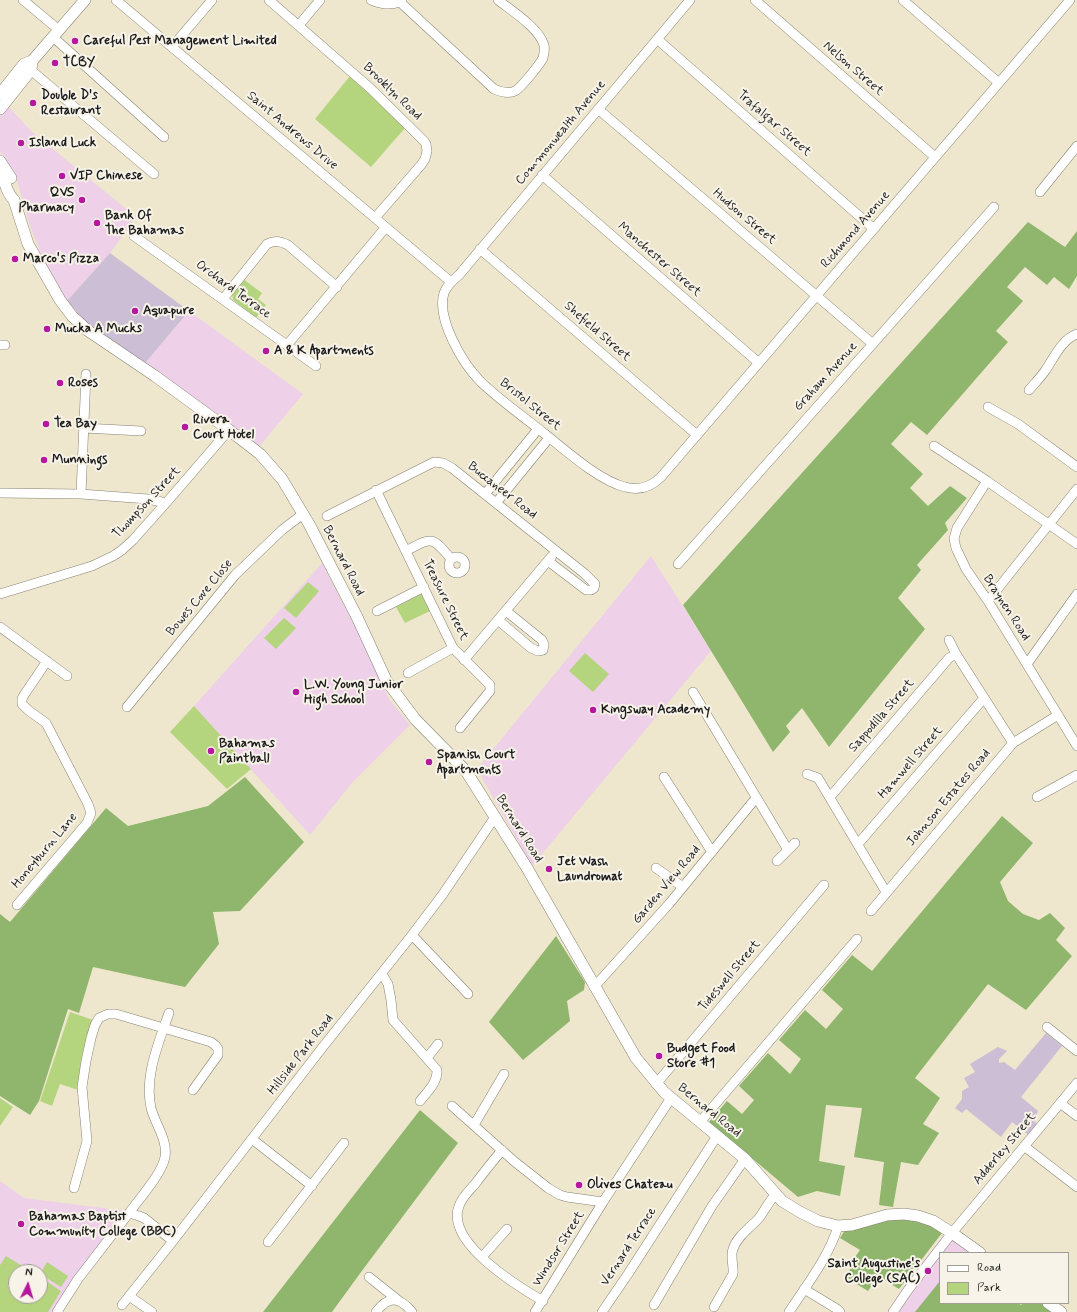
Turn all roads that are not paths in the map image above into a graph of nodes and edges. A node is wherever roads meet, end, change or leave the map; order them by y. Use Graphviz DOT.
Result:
graph roads {
  1 [pos="23,0"];
  2 [pos="85,0"];
  3 [pos="116,0"];
  4 [pos="212,0"];
  5 [pos="269,0"];
  6 [pos="320,0"];
  7 [pos="371,0"];
  8 [pos="498,0"];
  9 [pos="690,0"];
  10 [pos="754,0"];
  11 [pos="903,0"];
  12 [pos="1070,0"];
  13 [pos="401,1"];
  14 [pos="299,25"];
  15 [pos="56,34"];
  16 [pos="657,39"];
  17 [pos="172,47"];
  18 [pos="29,65"];
  19 [pos="999,83"];
  20 [pos="0,94"];
  21 [pos="0,109"];
  22 [pos="598,109"];
  23 [pos="164,137"];
  24 [pos="1077,146"];
  25 [pos="935,157"];
  26 [pos="0,161"];
  27 [pos="0,173"];
  28 [pos="154,174"];
  29 [pos="542,175"];
  30 [pos="1040,192"];
  31 [pos="14,200"];
  32 [pos="994,207"];
  33 [pos="375,218"];
  34 [pos="386,227"];
  35 [pos="874,229"];
  36 [pos="134,236"];
  37 [pos="480,249"];
  38 [pos="451,282"];
  39 [pos="337,287"];
  40 [pos="816,296"];
  41 [pos="223,300"];
  42 [pos="1077,334"];
  43 [pos="873,344"];
  44 [pos="287,345"];
  45 [pos="759,363"];
  46 [pos="316,366"];
  47 [pos="86,374"];
  48 [pos="1029,390"];
  49 [pos="988,407"];
  50 [pos="84,428"];
  51 [pos="538,429"];
  52 [pos="141,430"];
  53 [pos="229,430"];
  54 [pos="698,435"];
  55 [pos="550,438"];
  56 [pos="934,446"];
  57 [pos="1077,467"];
  58 [pos="661,477"];
  59 [pos="987,481"];
  60 [pos="1077,489"];
  61 [pos="376,490"];
  62 [pos="0,493"];
  63 [pos="80,494"];
  64 [pos="485,494"];
  65 [pos="166,503"];
  66 [pos="496,503"];
  67 [pos="302,514"];
  68 [pos="327,516"];
  69 [pos="1050,524"];
  70 [pos="1077,544"];
  71 [pos="406,551"];
  72 [pos="556,551"];
  73 [pos="451,559"];
  74 [pos="548,561"];
  75 [pos="678,564"];
  76 [pos="424,587"];
  77 [pos="0,594"];
  78 [pos="1077,594"];
  79 [pos="988,601"];
  80 [pos="377,611"];
  81 [pos="506,611"];
  82 [pos="498,620"];
  83 [pos="0,627"];
  84 [pos="949,640"];
  85 [pos="453,648"];
  86 [pos="956,654"];
  87 [pos="464,660"];
  88 [pos="47,661"];
  89 [pos="1027,664"];
  90 [pos="408,673"];
  91 [pos="67,676"];
  92 [pos="693,692"];
  93 [pos="984,698"];
  94 [pos="127,707"];
  95 [pos="1058,715"];
  96 [pos="460,728"];
  97 [pos="1013,743"];
  98 [pos="1077,746"];
  99 [pos="806,774"];
  100 [pos="1077,775"];
  101 [pos="664,778"];
  102 [pos="830,797"];
  103 [pos="1037,797"];
  104 [pos="756,798"];
  105 [pos="495,817"];
  106 [pos="858,844"];
  107 [pos="712,852"];
  108 [pos="777,861"];
  109 [pos="656,868"];
  110 [pos="824,885"];
  111 [pos="683,887"];
  112 [pos="886,892"];
  113 [pos="17,905"];
  114 [pos="871,911"];
  115 [pos="412,935"];
  116 [pos="857,938"];
  117 [pos="382,974"];
  118 [pos="594,987"];
  119 [pos="468,994"];
  120 [pos="169,1013"];
  121 [pos="1047,1027"];
  122 [pos="164,1028"];
  123 [pos="438,1044"];
  124 [pos="1077,1051"];
  125 [pos="427,1058"];
  126 [pos="504,1074"];
  127 [pos="1077,1083"];
  128 [pos="656,1084"];
  129 [pos="193,1090"];
  130 [pos="670,1098"];
  131 [pos="420,1102"];
  132 [pos="1060,1103"];
  133 [pos="452,1106"];
  134 [pos="1077,1116"];
  135 [pos="700,1122"];
  136 [pos="474,1125"];
  137 [pos="717,1136"];
  138 [pos="252,1139"];
  139 [pos="344,1143"];
  140 [pos="1024,1146"];
  141 [pos="502,1150"];
  142 [pos="745,1159"];
  143 [pos="312,1186"];
  144 [pos="1077,1187"];
  145 [pos="74,1188"];
  146 [pos="776,1194"];
  147 [pos="603,1202"];
  148 [pos="129,1213"];
  149 [pos="838,1226"];
  150 [pos="508,1229"];
  151 [pos="952,1233"];
  152 [pos="173,1241"];
  153 [pos="268,1242"];
  154 [pos="979,1252"];
  155 [pos="482,1257"];
  156 [pos="370,1277"];
  157 [pos="804,1289"];
  158 [pos="129,1296"];
  159 [pos="542,1301"];
  160 [pos="400,1302"];
  161 [pos="1049,1304"];
  162 [pos="122,1305"];
  163 [pos="654,1305"];
  164 [pos="714,1307"];
  165 [pos="56,1312"];
  166 [pos="152,1312"];
  167 [pos="376,1312"];
  168 [pos="412,1312"];
  169 [pos="535,1312"];
  170 [pos="602,1312"];
  171 [pos="790,1312"];
  172 [pos="840,1312"];
  173 [pos="893,1312"];
  174 [pos="1061,1312"];
  1 -- 15 [label="street"];
  2 -- 15 [label="main road"];
  3 -- 17 [label="street, Saint Andrews Drive"];
  4 -- 17 [label="street"];
  5 -- 14 [label="street, Brooklyn Road"];
  6 -- 14 [label="street"];
  7 -- 13 [label="street"];
  8 -- 13 [label="street"];
  9 -- 16 [label="street, Commonwealth Avenue"];
  10 -- 25 [label="street, Nelson Street"];
  11 -- 19 [label="street"];
  12 -- 19 [label="street, Richmond Avenue"];
  14 -- 33 [label="street, Brooklyn Road"];
  15 -- 18 [label="main road"];
  15 -- 23 [label="street"];
  16 -- 22 [label="street, Commonwealth Avenue"];
  16 -- 35 [label="street, Trafalgar Street"];
  17 -- 33 [label="street, Saint Andrews Drive"];
  18 -- 20 [label="main road"];
  18 -- 21 [label="main road"];
  18 -- 28 [label="street"];
  19 -- 25 [label="street, Richmond Avenue"];
  22 -- 29 [label="street, Commonwealth Avenue"];
  22 -- 40 [label="street, Hudson Street"];
  24 -- 30 [label="street"];
  25 -- 35 [label="street, Richmond Avenue"];
  26 -- 31 [label="main road, Bernard Road"];
  27 -- 31 [label="main road, Bernard Road"];
  29 -- 37 [label="street, Commonwealth Avenue"];
  29 -- 45 [label="street, Manchester Street"];
  31 -- 53 [label="main road, Bernard Road"];
  32 -- 43 [label="street, Graham Avenue"];
  33 -- 34 [label="street, Saint Andrews Drive"];
  34 -- 38 [label="street, Saint Andrews Drive"];
  34 -- 39 [label="street"];
  35 -- 40 [label="street, Richmond Avenue"];
  36 -- 41 [label="street, Orchard Terrace"];
  37 -- 38 [label="street, Commonwealth Avenue"];
  37 -- 54 [label="street, Shefield Street"];
  38 -- 51 [label="street, Bristol Street"];
  39 -- 41 [label="street"];
  39 -- 44 [label="street"];
  40 -- 43 [label="street, Hudson Street"];
  40 -- 45 [label="street, Richmond Avenue"];
  41 -- 44 [label="street, Orchard Terrace"];
  42 -- 48 [label="street"];
  43 -- 75 [label="street, Graham Avenue"];
  44 -- 46 [label="street, Orchard Terrace"];
  45 -- 54 [label="street, Richmond Avenue"];
  47 -- 50 [label="street"];
  49 -- 57 [label="street"];
  50 -- 52 [label="street"];
  50 -- 63 [label="street"];
  51 -- 55 [label="street, Bristol Street"];
  51 -- 64 [label="street"];
  53 -- 65 [label="street, Thompson Street"];
  53 -- 67 [label="main road, Bernard Road"];
  54 -- 58 [label="street, Richmond Avenue"];
  55 -- 58 [label="street, Bristol Street"];
  55 -- 66 [label="street"];
  56 -- 59 [label="street"];
  59 -- 69 [label="street"];
  59 -- 79 [label="street, Braynen Road"];
  60 -- 69 [label="street"];
  61 -- 64 [label="street, Buccaneer Road"];
  61 -- 68 [label="street, Buccaneer Road"];
  61 -- 71 [label="street, Treasure Street"];
  62 -- 63 [label="street"];
  63 -- 65 [label="street"];
  64 -- 66 [label="street, Buccaneer Road"];
  65 -- 77 [label="street, Thompson Street"];
  66 -- 72 [label="street, Buccaneer Road"];
  67 -- 94 [label="street, Bowes Cove Close"];
  67 -- 105 [label="main road, Bernard Road"];
  69 -- 70 [label="street"];
  69 -- 79 [label="street"];
  71 -- 73 [label="street"];
  71 -- 76 [label="street, Treasure Street"];
  72 -- 74 [label="street"];
  72 -- 74 [label="street, Buccaneer Road"];
  74 -- 81 [label="street"];
  76 -- 80 [label="street"];
  76 -- 85 [label="street, Treasure Street"];
  78 -- 89 [label="street"];
  79 -- 89 [label="street, Braynen Road"];
  81 -- 82 [label="street"];
  81 -- 82 [label="street"];
  82 -- 87 [label="street"];
  83 -- 88 [label="street"];
  84 -- 86 [label="street"];
  85 -- 87 [label="street, Treasure Street"];
  85 -- 90 [label="street"];
  86 -- 93 [label="street"];
  86 -- 102 [label="street, Sappodilla Street"];
  87 -- 96 [label="street, Treasure Street"];
  88 -- 91 [label="street"];
  88 -- 113 [label="street, Honeyburn Lane"];
  89 -- 95 [label="street, Braynen Road"];
  92 -- 104 [label="street"];
  93 -- 97 [label="street"];
  93 -- 106 [label="street, Hamwell Street"];
  95 -- 97 [label="street, Johnson Estates Road"];
  95 -- 98 [label="street, Braynen Road"];
  97 -- 112 [label="street, Johnson Estates Road"];
  99 -- 102 [label="street"];
  100 -- 103 [label="street"];
  101 -- 107 [label="street"];
  102 -- 106 [label="street"];
  104 -- 107 [label="street, Garden View Road"];
  104 -- 108 [label="street"];
  105 -- 115 [label="street, Hillside Park Road"];
  105 -- 118 [label="main road, Bernard Road"];
  106 -- 112 [label="street"];
  107 -- 111 [label="street, Garden View Road"];
  109 -- 111 [label="street"];
  110 -- 128 [label="street, Tideswell Street"];
  111 -- 118 [label="street, Garden View Road"];
  112 -- 114 [label="street, Johnson Estates Road"];
  115 -- 117 [label="street, Hillside Park Road"];
  115 -- 119 [label="street"];
  116 -- 135 [label="street"];
  117 -- 125 [label="street"];
  117 -- 138 [label="street, Hillside Park Road"];
  118 -- 128 [label="main road, Bernard Road"];
  120 -- 122 [label="street"];
  121 -- 124 [label="street"];
  122 -- 129 [label="street"];
  122 -- 145 [label="street"];
  122 -- 148 [label="street"];
  123 -- 125 [label="street"];
  125 -- 131 [label="street"];
  126 -- 136 [label="street"];
  127 -- 132 [label="street, Adderley Street"];
  128 -- 130 [label="main road, Bernard Road"];
  130 -- 135 [label="main road, Bernard Road"];
  130 -- 147 [label="street, Windsor Street"];
  132 -- 134 [label="street"];
  132 -- 140 [label="street, Adderley Street"];
  133 -- 136 [label="street"];
  135 -- 137 [label="main road, Bernard Road"];
  136 -- 141 [label="street"];
  137 -- 142 [label="main road, Bernard Road"];
  137 -- 170 [label="street, Vernard Terrace"];
  138 -- 143 [label="street"];
  138 -- 152 [label="street, Hillside Park Road"];
  139 -- 143 [label="street"];
  140 -- 144 [label="street"];
  140 -- 151 [label="street, Adderley Street"];
  141 -- 147 [label="street"];
  141 -- 155 [label="street"];
  142 -- 146 [label="main road, Bernard Road"];
  142 -- 163 [label="street"];
  143 -- 153 [label="street"];
  146 -- 149 [label="main road, Bernard Road"];
  146 -- 164 [label="street"];
  147 -- 159 [label="street, Windsor Street"];
  148 -- 152 [label="street"];
  148 -- 165 [label="street"];
  149 -- 151 [label="main road, Bernard Road"];
  149 -- 157 [label="street"];
  150 -- 155 [label="street"];
  151 -- 154 [label="main road, Bernard Road"];
  151 -- 173 [label="street, Adderley Street"];
  152 -- 158 [label="street, Hillside Park Road"];
  155 -- 159 [label="street"];
  156 -- 160 [label="street"];
  157 -- 171 [label="street"];
  157 -- 172 [label="street"];
  158 -- 162 [label="street, Hillside Park Road"];
  158 -- 166 [label="street"];
  159 -- 169 [label="street, Windsor Street"];
  160 -- 167 [label="street"];
  160 -- 168 [label="street"];
  161 -- 174 [label="main road"];
}
